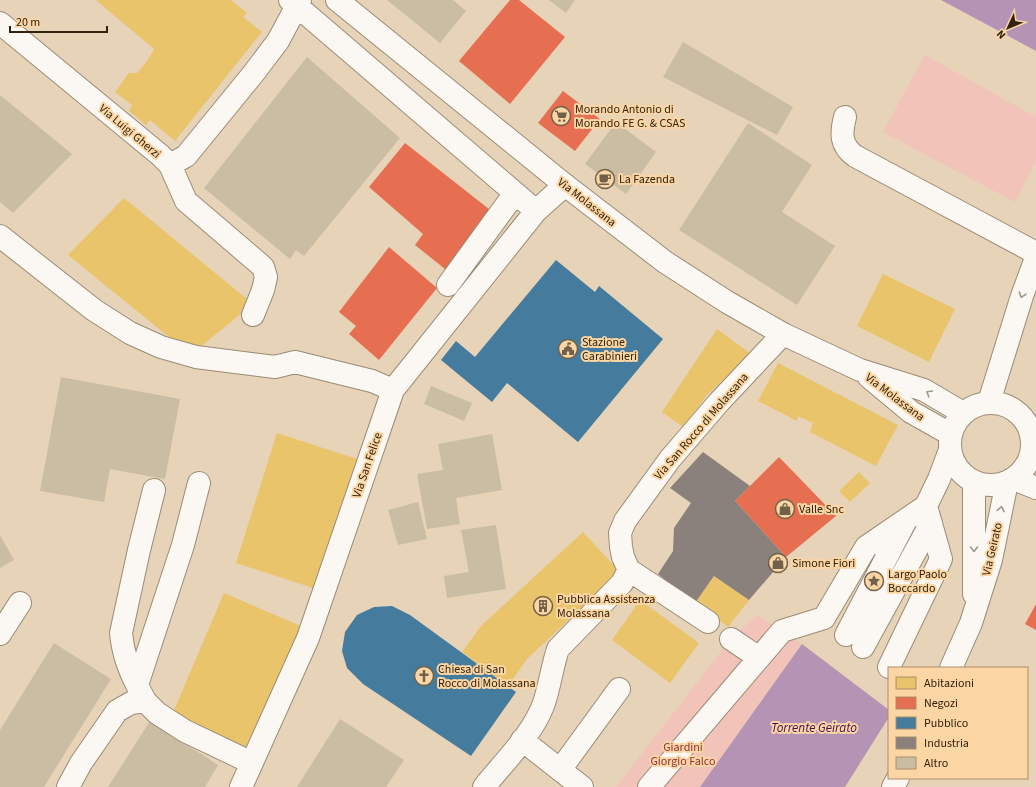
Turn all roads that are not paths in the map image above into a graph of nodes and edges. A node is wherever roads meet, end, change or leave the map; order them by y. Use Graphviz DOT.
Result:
graph roads {
  1 [pos="336,0"];
  2 [pos="295,2"];
  3 [pos="0,23"];
  4 [pos="845,117"];
  5 [pos="170,165"];
  6 [pos="564,185"];
  7 [pos="515,193"];
  8 [pos="536,211"];
  9 [pos="0,236"];
  10 [pos="1036,253"];
  11 [pos="1036,258"];
  12 [pos="448,285"];
  13 [pos="253,315"];
  14 [pos="783,334"];
  15 [pos="860,370"];
  16 [pos="393,390"];
  17 [pos="989,402"];
  18 [pos="963,414"];
  19 [pos="1034,434"];
  20 [pos="950,442"];
  21 [pos="1010,481"];
  22 [pos="974,482"];
  23 [pos="199,483"];
  24 [pos="1036,488"];
  25 [pos="154,490"];
  26 [pos="928,514"];
  27 [pos="907,519"];
  28 [pos="629,570"];
  29 [pos="20,603"];
  30 [pos="974,615"];
  31 [pos="824,618"];
  32 [pos="708,622"];
  33 [pos="0,634"];
  34 [pos="731,639"];
  35 [pos="854,641"];
  36 [pos="759,658"];
  37 [pos="890,667"];
  38 [pos="951,667"];
  39 [pos="618,689"];
  40 [pos="141,693"];
  41 [pos="522,740"];
  42 [pos="252,763"];
  43 [pos="560,770"];
  44 [pos="68,787"];
  45 [pos="241,787"];
  46 [pos="484,787"];
  47 [pos="582,787"];
  48 [pos="649,787"];
  1 -- 6 [label="street, Via Molassana"];
  2 -- 5 [label="street, Via Luigi Gherzi"];
  2 -- 7 [label="street"];
  3 -- 5 [label="street, Via Luigi Gherzi"];
  4 -- 10 [label="street"];
  5 -- 13 [label="street"];
  6 -- 8 [label="street, Via San Felice"];
  6 -- 14 [label="street, Via Molassana"];
  7 -- 8 [label="street"];
  7 -- 12 [label="street"];
  8 -- 16 [label="street, Via San Felice"];
  9 -- 16 [label="street"];
  11 -- 17 [label="street, one-way"];
  14 -- 15 [label="street, Via Molassana"];
  14 -- 28 [label="street, Via San Rocco di Molassana"];
  18 -- 15 [label="street, Via Molassana, one-way"];
  15 -- 20 [label="street, Via Molassana"];
  16 -- 42 [label="street, Via San Felice"];
  17 -- 18 [label="street"];
  17 -- 19 [label="street"];
  18 -- 20 [label="street"];
  19 -- 21 [label="street"];
  20 -- 22 [label="street"];
  20 -- 26 [label="street"];
  21 -- 22 [label="street"];
  21 -- 24 [label="street"];
  30 -- 21 [label="street, Via Geirato, one-way"];
  22 -- 30 [label="street, Via Geirato, one-way"];
  23 -- 40 [label="street"];
  25 -- 40 [label="street"];
  26 -- 27 [label="street"];
  26 -- 35 [label="street"];
  26 -- 37 [label="street"];
  27 -- 31 [label="street"];
  27 -- 35 [label="street"];
  28 -- 32 [label="street"];
  28 -- 41 [label="street"];
  29 -- 33 [label="street"];
  30 -- 38 [label="street, Via Geirato"];
  31 -- 35 [label="street"];
  31 -- 36 [label="street"];
  34 -- 36 [label="street"];
  35 -- 37 [label="street"];
  36 -- 48 [label="street"];
  39 -- 43 [label="street"];
  40 -- 42 [label="street"];
  40 -- 44 [label="street"];
  41 -- 43 [label="street"];
  41 -- 46 [label="street"];
  42 -- 45 [label="street, Via San Felice"];
  43 -- 47 [label="street"];
}
